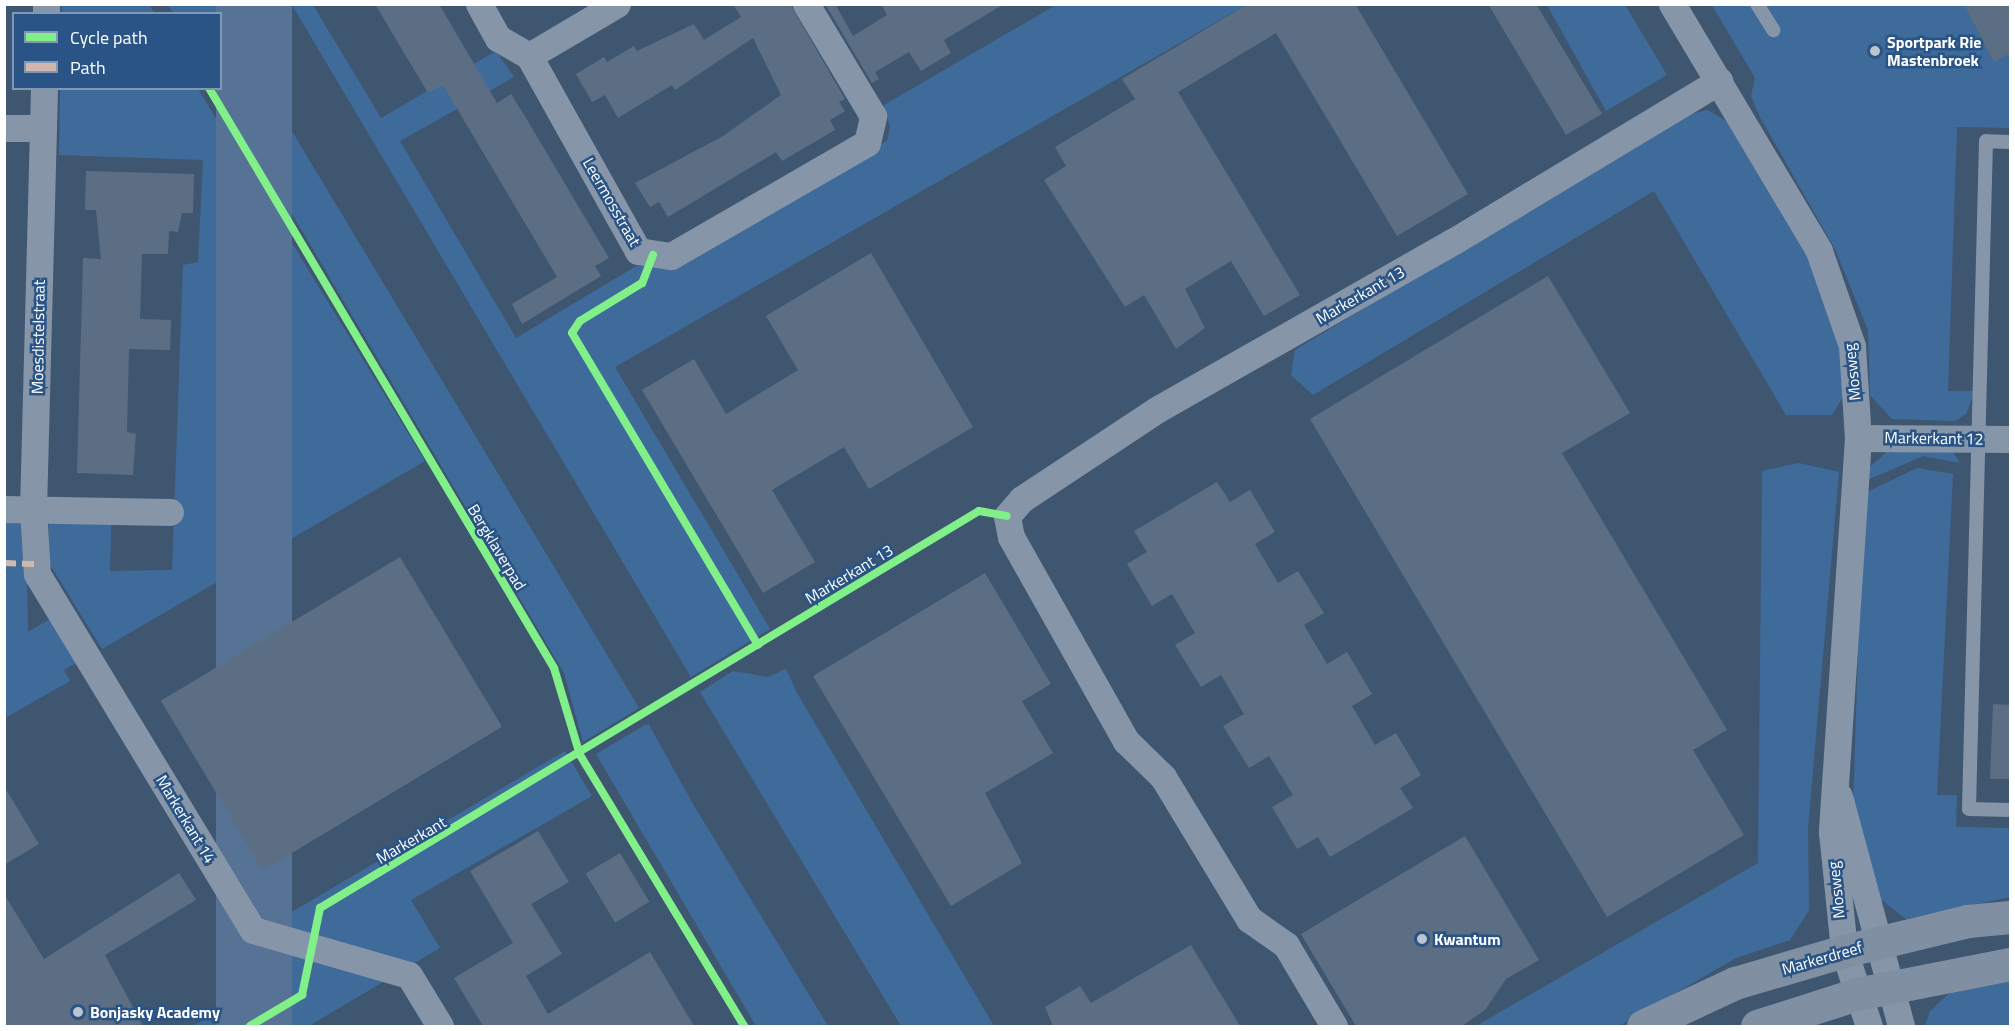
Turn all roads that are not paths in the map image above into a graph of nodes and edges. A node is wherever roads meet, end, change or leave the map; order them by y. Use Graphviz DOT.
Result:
graph roads {
  1 [pos="479,4"];
  2 [pos="617,4"];
  3 [pos="806,4"];
  4 [pos="1672,4"];
  5 [pos="1757,4"];
  6 [pos="1773,30"];
  7 [pos="529,56"];
  8 [pos="1719,81"];
  9 [pos="44,90"];
  10 [pos="4,128"];
  11 [pos="43,129"];
  12 [pos="2010,142"];
  13 [pos="1858,438"];
  14 [pos="1978,439"];
  15 [pos="2010,440"];
  16 [pos="4,509"];
  17 [pos="33,509"];
  18 [pos="170,512"];
  19 [pos="1835,783"];
  20 [pos="2010,810"];
  21 [pos="2010,917"];
  22 [pos="1878,942"];
  23 [pos="1844,951"];
  24 [pos="2010,964"];
  25 [pos="1892,986"];
  26 [pos="1857,994"];
  27 [pos="440,1026"];
  28 [pos="1335,1026"];
  29 [pos="1643,1026"];
  30 [pos="1757,1026"];
  31 [pos="1869,1026"];
  32 [pos="1901,1026"];
  1 -- 7 [label="street"];
  2 -- 7 [label="street"];
  3 -- 7 [label="street, Leermosstraat"];
  4 -- 8 [label="street, Mosweg"];
  5 -- 6 [label="lane"];
  8 -- 13 [label="street, Mosweg"];
  8 -- 28 [label="street, Markerkant 13"];
  9 -- 11 [label="street, Moesdistelstraat"];
  10 -- 11 [label="street"];
  11 -- 17 [label="street, Moesdistelstraat"];
  12 -- 14 [label="lane"];
  13 -- 14 [label="street, Markerkant 12"];
  13 -- 19 [label="street, Mosweg"];
  14 -- 15 [label="street, Markerkant 12"];
  14 -- 20 [label="lane"];
  16 -- 17 [label="street"];
  17 -- 18 [label="street"];
  17 -- 27 [label="street, Markerkant 14"];
  19 -- 22 [label="street, Mosweg"];
  19 -- 23 [label="street, Mosweg"];
  21 -- 22 [label="main road, Markerdreef"];
  22 -- 23 [label="main road, Markerdreef"];
  22 -- 25 [label="street, Mosweg"];
  23 -- 26 [label="street, Mosweg"];
  23 -- 29 [label="main road, Markerdreef"];
  24 -- 25 [label="main road"];
  25 -- 26 [label="main road"];
  25 -- 32 [label="street, Mosweg"];
  26 -- 30 [label="main road"];
  26 -- 31 [label="street, Mosweg"];
}
